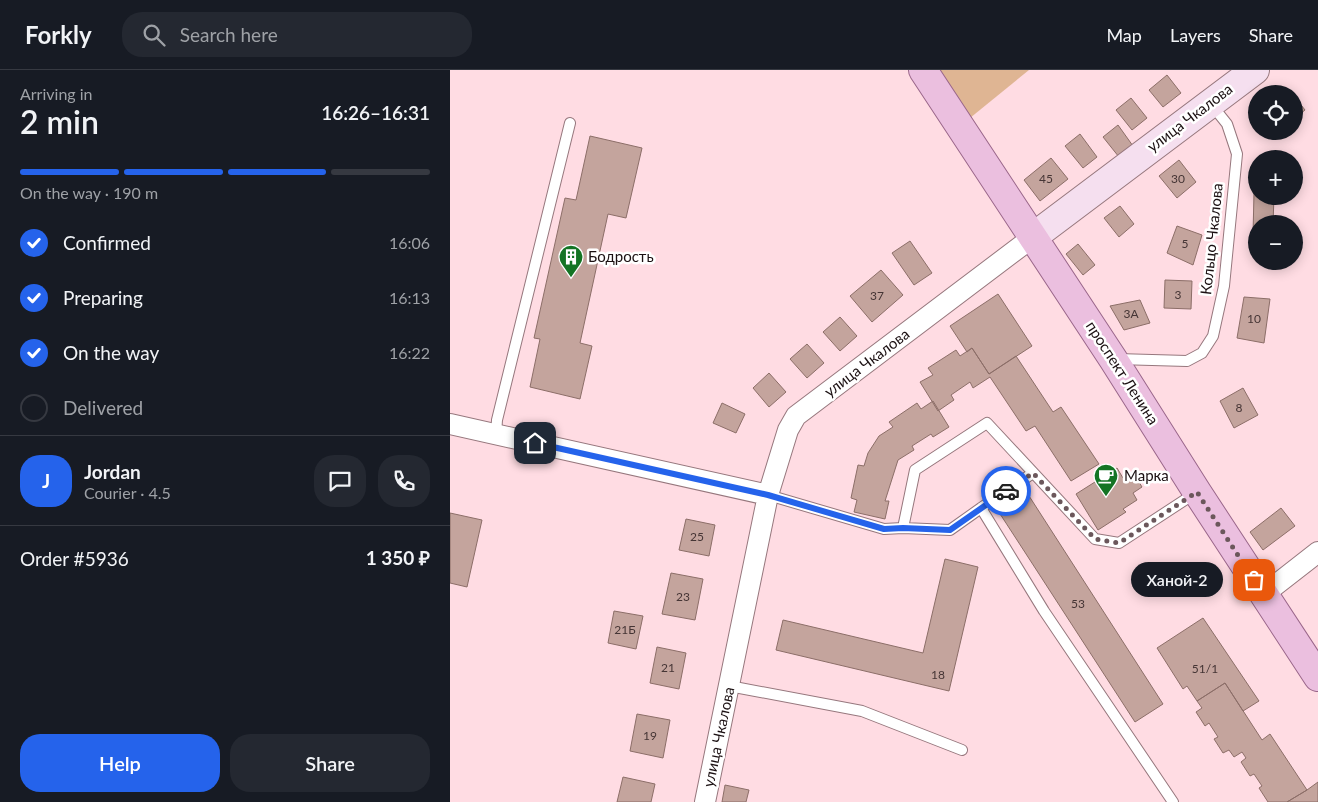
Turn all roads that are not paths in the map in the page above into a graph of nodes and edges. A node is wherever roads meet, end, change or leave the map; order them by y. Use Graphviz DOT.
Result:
graph roads {
  1 [pos="923,70"];
  2 [pos="1255,70"];
  3 [pos="1210,102"];
  4 [pos="570,123"];
  5 [pos="1033,237"];
  6 [pos="1114,359"];
  7 [pos="450,424"];
  8 [pos="496,434"];
  9 [pos="1033,473"];
  10 [pos="1197,492"];
  11 [pos="768,495"];
  12 [pos="981,508"];
  13 [pos="903,528"];
  14 [pos="1318,552"];
  15 [pos="1273,587"];
  16 [pos="1318,677"];
  17 [pos="730,686"];
  18 [pos="962,750"];
  19 [pos="705,802"];
  20 [pos="1173,802"];
  1 -- 5 [label="main road, проспект Ленина"];
  2 -- 3 [label="street, улица Чкалова"];
  3 -- 5 [label="street, улица Чкалова"];
  3 -- 6 [label="lane, Кольцо Чкалова"];
  4 -- 8 [label="lane"];
  5 -- 6 [label="main road, проспект Ленина"];
  5 -- 11 [label="street, улица Чкалова"];
  6 -- 10 [label="main road, проспект Ленина"];
  7 -- 8 [label="street"];
  8 -- 11 [label="street"];
  9 -- 10 [label="lane"];
  9 -- 12 [label="lane"];
  9 -- 13 [label="lane"];
  10 -- 16 [label="main road, проспект Ленина"];
  11 -- 13 [label="lane"];
  11 -- 17 [label="street, улица Чкалова"];
  12 -- 13 [label="lane"];
  12 -- 20 [label="lane"];
  14 -- 15 [label="street"];
  17 -- 18 [label="lane"];
  17 -- 19 [label="street, улица Чкалова"];
}
